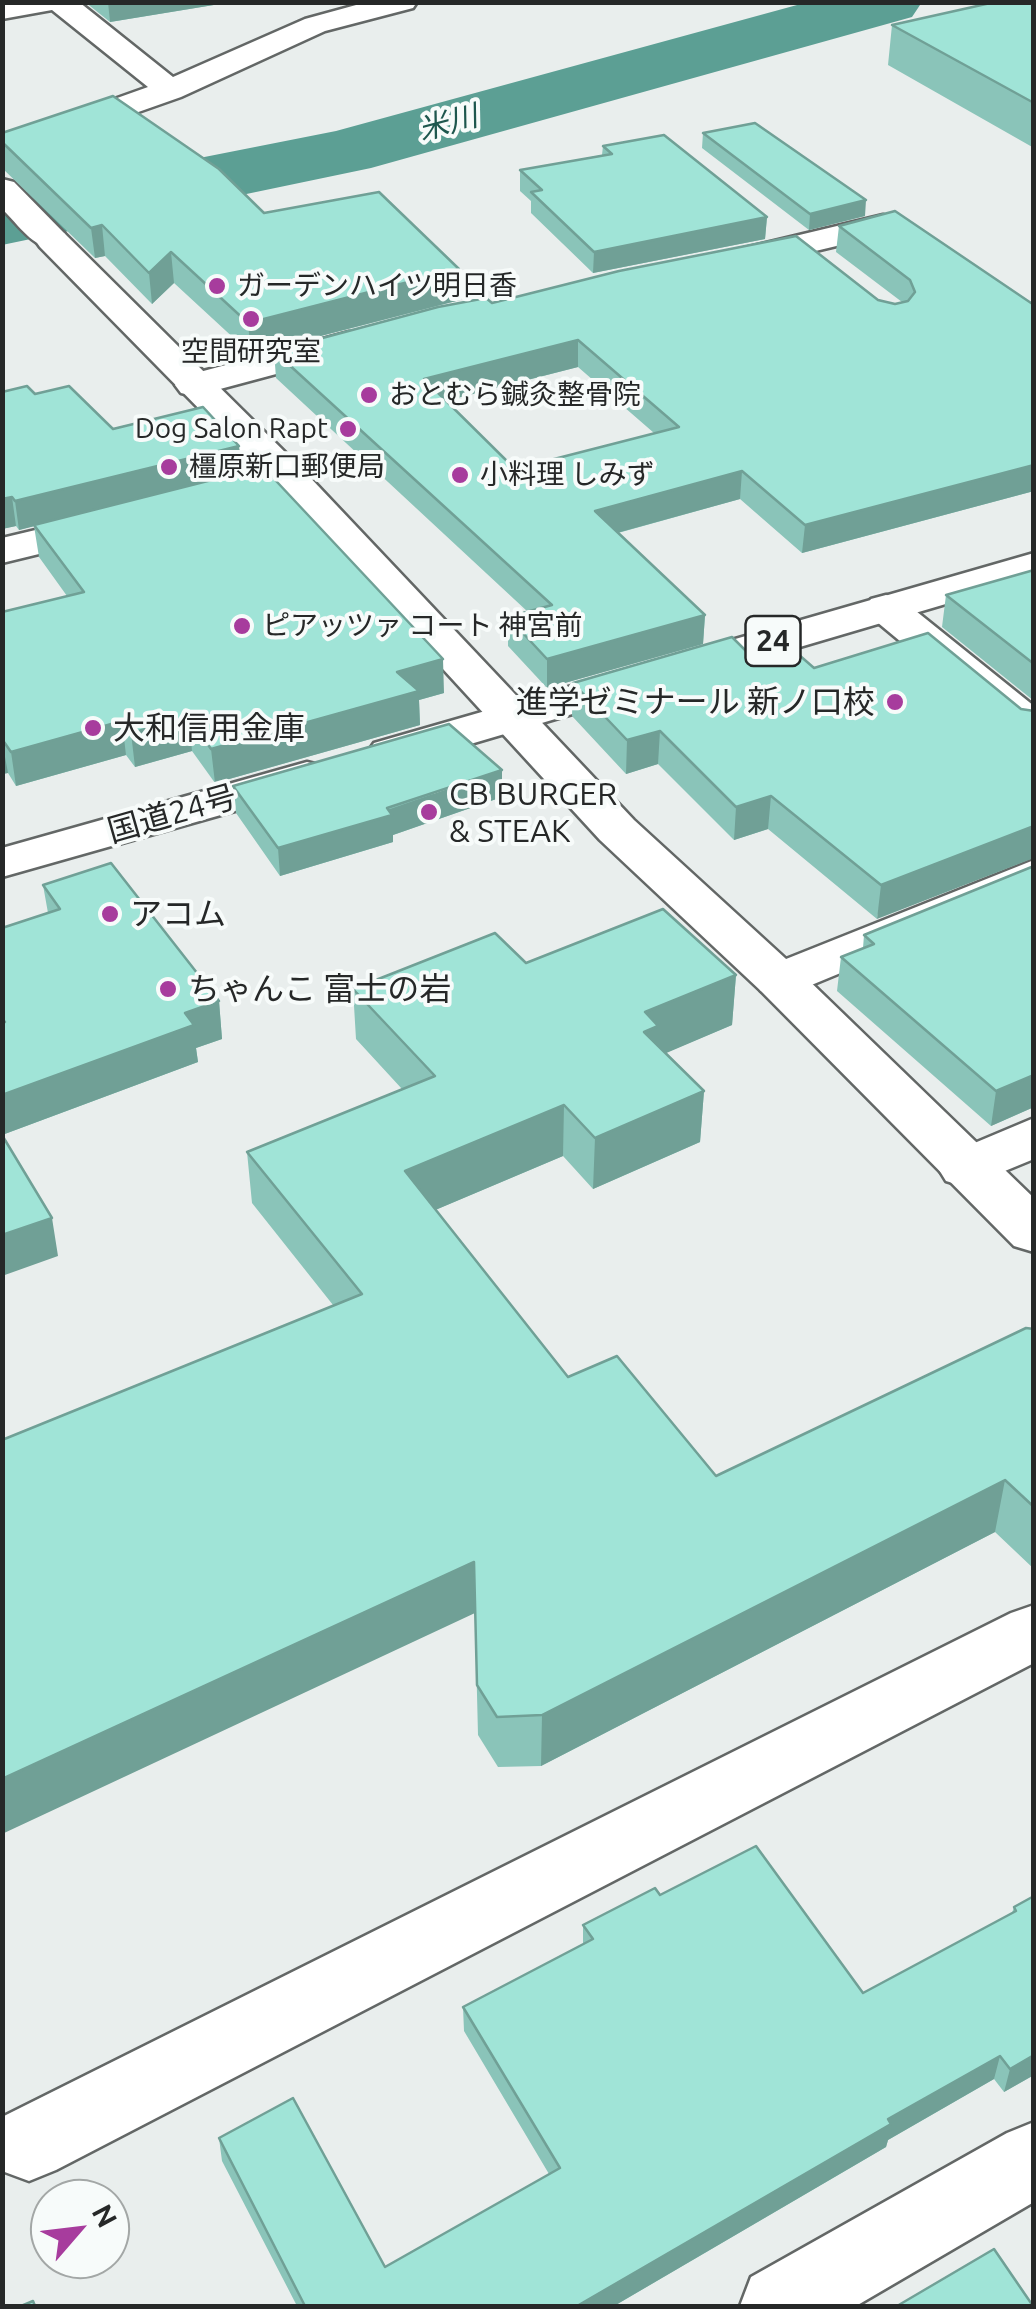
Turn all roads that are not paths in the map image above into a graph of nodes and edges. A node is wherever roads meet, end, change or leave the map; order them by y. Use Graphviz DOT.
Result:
graph roads {
  1 [pos="47,2"];
  2 [pos="60,2"];
  3 [pos="403,2"];
  4 [pos="2,10"];
  5 [pos="170,90"];
  6 [pos="2,150"];
  7 [pos="2,189"];
  8 [pos="768,223"];
  9 [pos="884,225"];
  10 [pos="798,247"];
  11 [pos="702,266"];
  12 [pos="829,270"];
  13 [pos="379,335"];
  14 [pos="194,385"];
  15 [pos="136,517"];
  16 [pos="2,551"];
  17 [pos="1034,566"];
  18 [pos="886,608"];
  19 [pos="512,717"];
  20 [pos="1034,730"];
  21 [pos="2,863"];
  22 [pos="1034,875"];
  23 [pos="780,980"];
  24 [pos="1034,1136"];
  25 [pos="966,1168"];
  26 [pos="1034,1232"];
  27 [pos="1034,1632"];
  28 [pos="29,2144"];
  29 [pos="1034,2160"];
  30 [pos="780,2306"];
  1 -- 4 [label="main road"];
  2 -- 5 [label="main road"];
  3 -- 5 [label="main road"];
  5 -- 6 [label="main road"];
  7 -- 14 [label="main road"];
  8 -- 10 [label="main road"];
  9 -- 10 [label="main road"];
  10 -- 11 [label="main road"];
  10 -- 12 [label="main road"];
  13 -- 14 [label="main road"];
  14 -- 19 [label="main road"];
  15 -- 16 [label="main road"];
  17 -- 18 [label="main road, 国道24号 / 24"];
  18 -- 19 [label="main road, 国道24号 / 24"];
  18 -- 20 [label="main road"];
  19 -- 21 [label="main road, 国道24号 / 24"];
  19 -- 23 [label="main road"];
  22 -- 23 [label="main road"];
  23 -- 25 [label="main road"];
  24 -- 25 [label="main road"];
  25 -- 26 [label="main road"];
  27 -- 28 [label="main road"];
  29 -- 30 [label="main road"];
}
